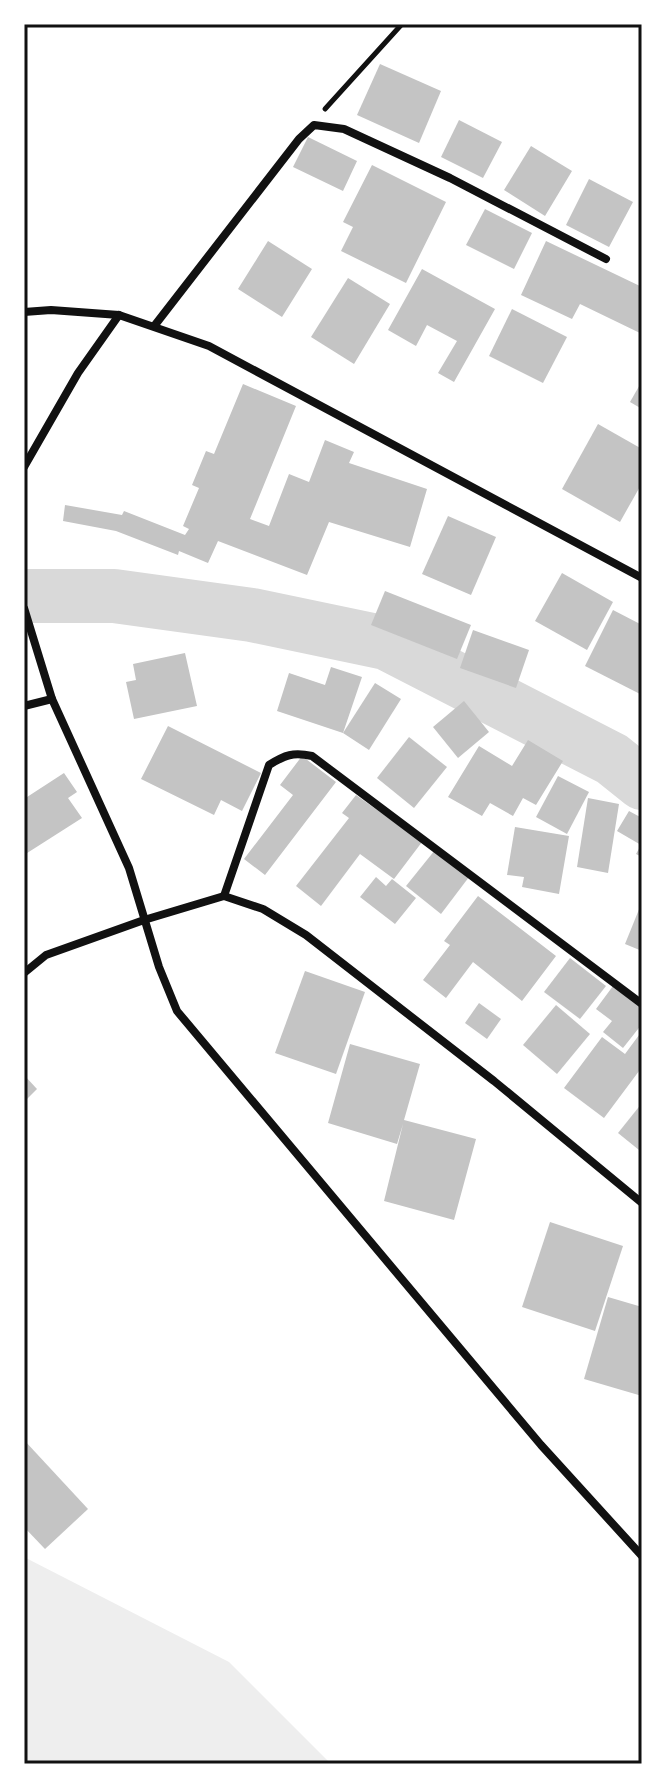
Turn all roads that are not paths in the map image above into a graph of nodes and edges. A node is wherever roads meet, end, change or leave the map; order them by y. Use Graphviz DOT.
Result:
graph roads {
  1 [pos="606,259"];
  2 [pos="24,312"];
  3 [pos="119,315"];
  4 [pos="155,325"];
  5 [pos="24,467"];
  6 [pos="642,578"];
  7 [pos="25,612"];
  8 [pos="52,699"];
  9 [pos="24,706"];
  10 [pos="224,896"];
  11 [pos="144,920"];
  12 [pos="24,973"];
  13 [pos="642,1004"];
  14 [pos="642,1203"];
  15 [pos="642,1556"];
  1 -- 4 [label="street"];
  2 -- 3 [label="street"];
  3 -- 4 [label="street"];
  3 -- 5 [label="street"];
  4 -- 6 [label="street"];
  7 -- 8 [label="street"];
  8 -- 9 [label="street"];
  8 -- 11 [label="street"];
  10 -- 11 [label="street"];
  10 -- 13 [label="street"];
  10 -- 14 [label="street"];
  11 -- 12 [label="street"];
  11 -- 15 [label="street"];
}
